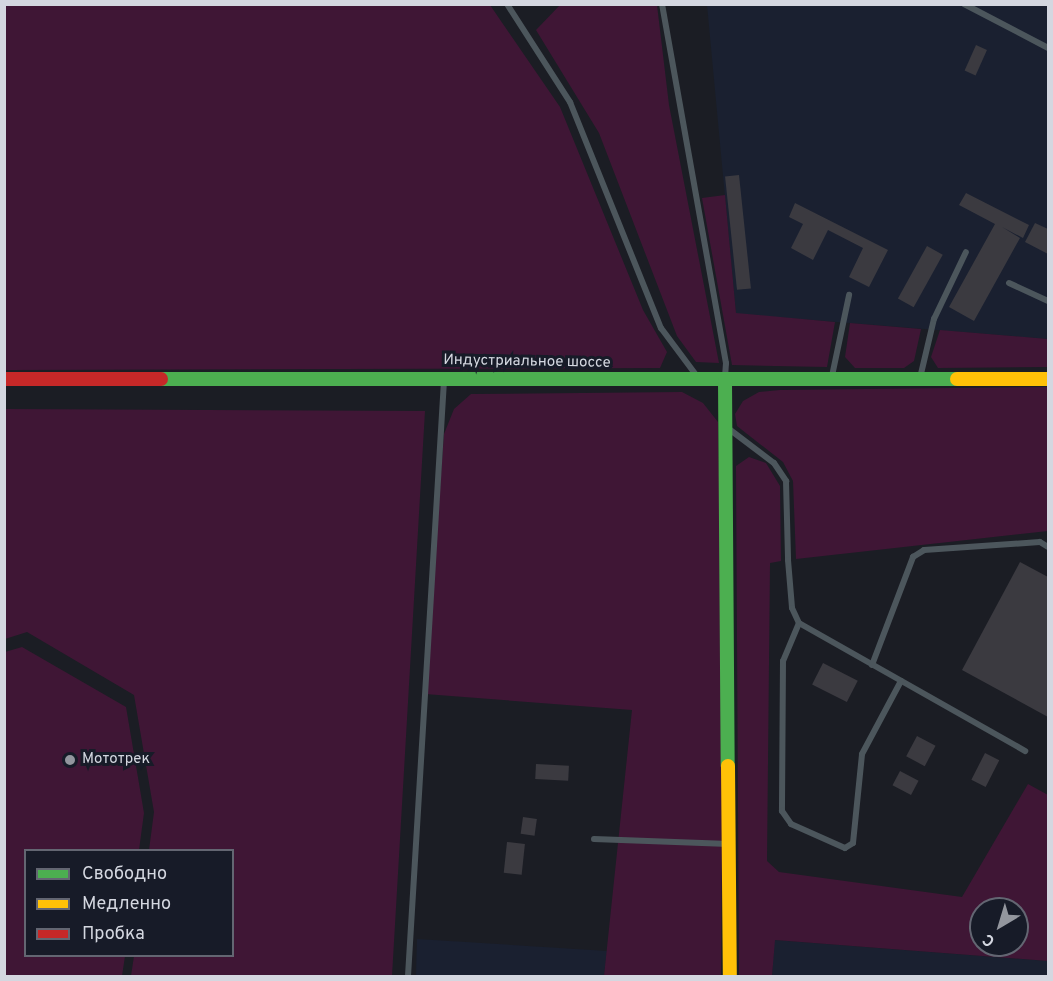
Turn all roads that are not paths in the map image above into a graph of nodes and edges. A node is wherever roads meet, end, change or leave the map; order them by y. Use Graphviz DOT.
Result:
graph roads {
  1 [pos="507,4"];
  2 [pos="662,4"];
  3 [pos="964,4"];
  4 [pos="1048,48"];
  5 [pos="966,252"];
  6 [pos="1009,283"];
  7 [pos="849,295"];
  8 [pos="1048,301"];
  9 [pos="444,377"];
  10 [pos="4,379"];
  11 [pos="1048,379"];
  12 [pos="831,380"];
  13 [pos="919,380"];
  14 [pos="700,381"];
  15 [pos="725,381"];
  16 [pos="728,428"];
  17 [pos="1048,547"];
  18 [pos="799,623"];
  19 [pos="872,665"];
  20 [pos="901,681"];
  21 [pos="1025,751"];
  22 [pos="594,839"];
  23 [pos="729,844"];
  24 [pos="408,976"];
  25 [pos="730,976"];
  1 -- 14 [label="lane"];
  2 -- 15 [label="lane"];
  3 -- 4 [label="lane"];
  5 -- 13 [label="lane"];
  6 -- 8 [label="lane"];
  7 -- 12 [label="lane"];
  9 -- 10 [label="main road, Индустриальное шоссе"];
  9 -- 14 [label="main road, Индустриальное шоссе"];
  9 -- 24 [label="lane"];
  11 -- 13 [label="main road, Индустриальное шоссе"];
  12 -- 13 [label="main road, Индустриальное шоссе"];
  12 -- 15 [label="main road, Индустриальное шоссе"];
  14 -- 15 [label="main road, Индустриальное шоссе"];
  15 -- 16 [label="main road"];
  16 -- 18 [label="lane"];
  16 -- 23 [label="main road"];
  17 -- 19 [label="lane"];
  18 -- 19 [label="lane"];
  18 -- 20 [label="lane"];
  19 -- 20 [label="lane"];
  20 -- 21 [label="lane"];
  22 -- 23 [label="lane"];
  23 -- 25 [label="main road"];
}
